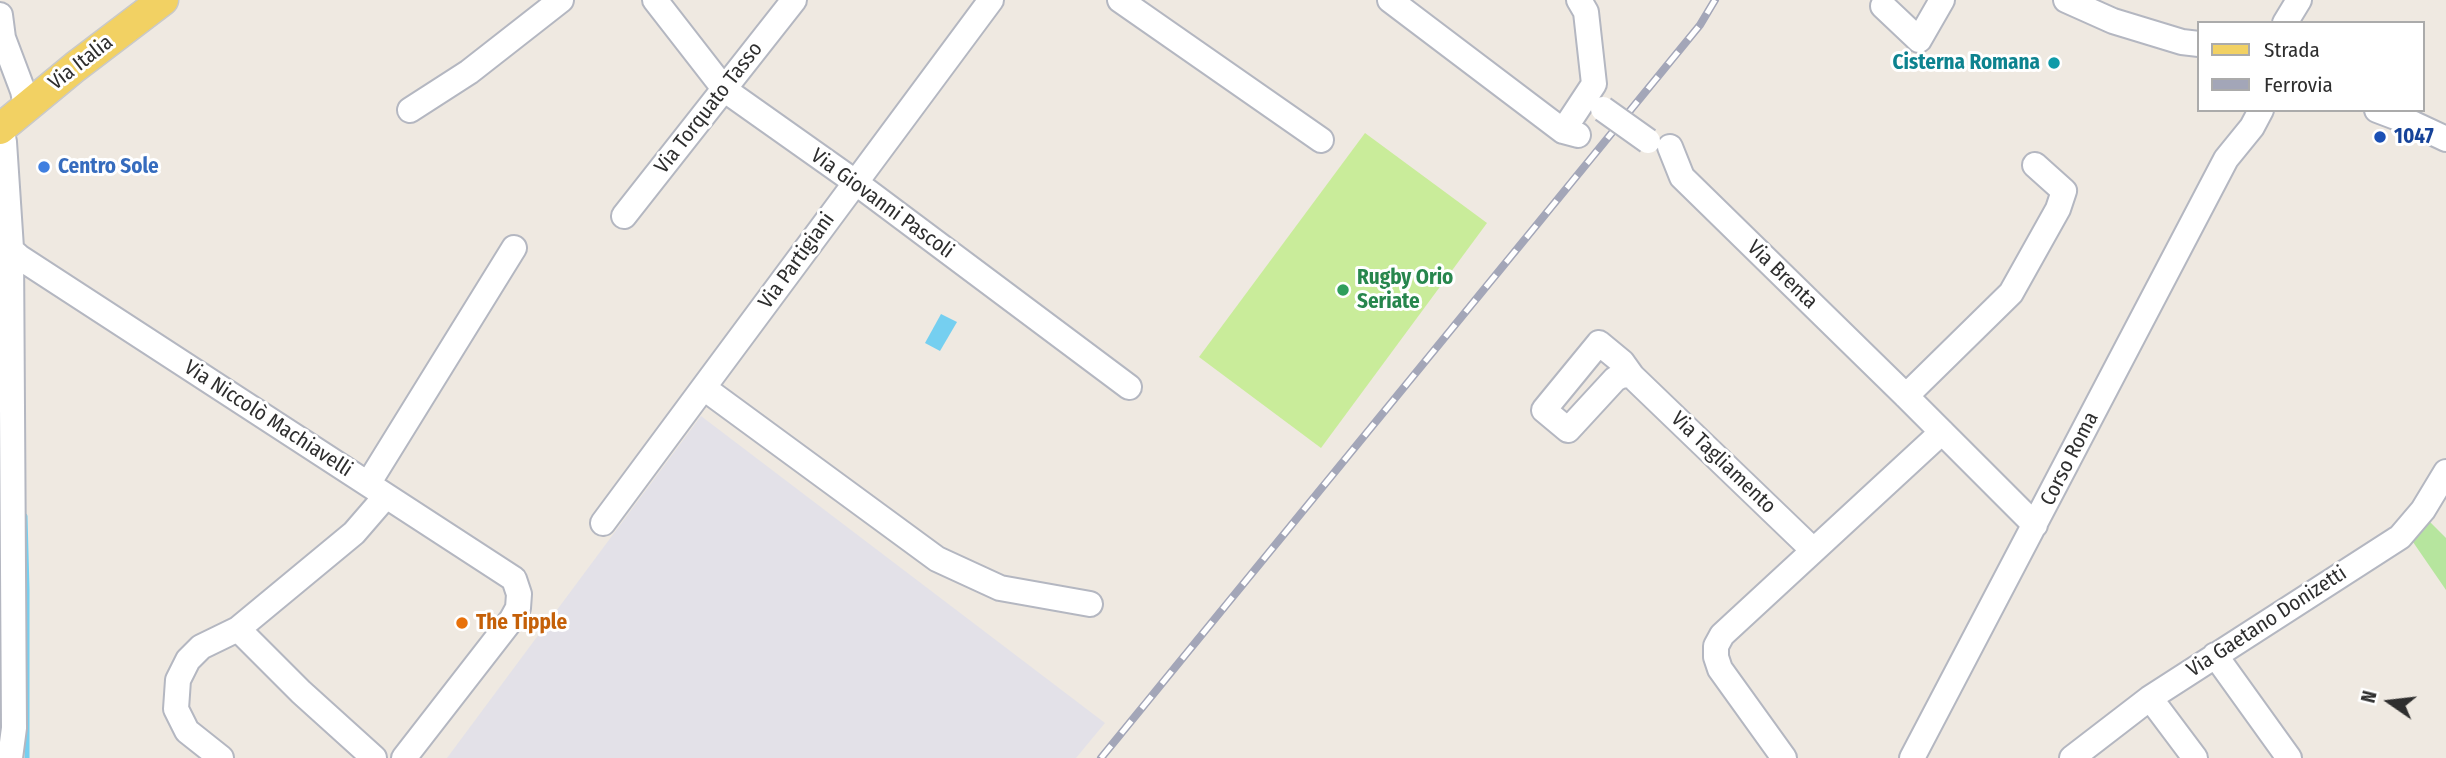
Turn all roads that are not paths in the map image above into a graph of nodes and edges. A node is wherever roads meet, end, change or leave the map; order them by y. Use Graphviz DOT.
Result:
graph roads {
  1 [pos="163,0"];
  2 [pos="561,0"];
  3 [pos="655,0"];
  4 [pos="794,0"];
  5 [pos="991,0"];
  6 [pos="1120,0"];
  7 [pos="1390,0"];
  8 [pos="1579,0"];
  9 [pos="1942,0"];
  10 [pos="2066,0"];
  11 [pos="2299,0"];
  12 [pos="2310,0"];
  13 [pos="1883,6"];
  14 [pos="0,15"];
  15 [pos="2286,21"];
  16 [pos="2305,21"];
  17 [pos="2194,46"];
  18 [pos="725,90"];
  19 [pos="26,106"];
  20 [pos="1603,109"];
  21 [pos="410,110"];
  22 [pos="2240,112"];
  23 [pos="2261,112"];
  24 [pos="2382,112"];
  25 [pos="0,129"];
  26 [pos="2446,139"];
  27 [pos="1321,140"];
  28 [pos="2227,159"];
  29 [pos="2035,165"];
  30 [pos="855,182"];
  31 [pos="624,216"];
  32 [pos="5,244"];
  33 [pos="514,248"];
  34 [pos="1632,376"];
  35 [pos="1129,387"];
  36 [pos="704,388"];
  37 [pos="1906,396"];
  38 [pos="1942,432"];
  39 [pos="5,444"];
  40 [pos="2446,472"];
  41 [pos="377,490"];
  42 [pos="603,523"];
  43 [pos="2035,525"];
  44 [pos="1814,550"];
  45 [pos="1090,604"];
  46 [pos="238,629"];
  47 [pos="2215,655"];
  48 [pos="2150,698"];
  49 [pos="7,725"];
  50 [pos="10,758"];
  51 [pos="221,758"];
  52 [pos="374,758"];
  53 [pos="404,758"];
  54 [pos="1784,758"];
  55 [pos="1913,758"];
  56 [pos="2073,758"];
  57 [pos="2195,758"];
  58 [pos="2289,758"];
  1 -- 19 [label="main road, Via Italia"];
  2 -- 21 [label="street"];
  3 -- 18 [label="street, Via Giovanni Pascoli"];
  4 -- 18 [label="street, Via Torquato Tasso"];
  5 -- 30 [label="street, Via Partigiani"];
  6 -- 27 [label="street"];
  7 -- 8 [label="street"];
  9 -- 13 [label="street"];
  10 -- 17 [label="street"];
  11 -- 15 [label="street"];
  12 -- 16 [label="street"];
  14 -- 19 [label="street"];
  18 -- 30 [label="street, Via Giovanni Pascoli"];
  18 -- 31 [label="street, Via Torquato Tasso"];
  19 -- 25 [label="main road, Via Italia"];
  20 -- 37 [label="street, Via Brenta, bridge"];
  22 -- 28 [label="street, Corso Roma"];
  23 -- 28 [label="street, Corso Roma"];
  24 -- 26 [label="street"];
  25 -- 32 [label="street"];
  28 -- 43 [label="street, Corso Roma"];
  29 -- 37 [label="street"];
  30 -- 35 [label="street, Via Giovanni Pascoli"];
  30 -- 36 [label="street, Via Partigiani"];
  32 -- 39 [label="street"];
  32 -- 41 [label="street, Via Niccolò Machiavelli"];
  33 -- 41 [label="street"];
  34 -- 44 [label="street, Via Tagliamento"];
  36 -- 42 [label="street, Via Partigiani"];
  36 -- 45 [label="street"];
  37 -- 38 [label="street, Via Brenta"];
  38 -- 43 [label="street, Via Brenta"];
  38 -- 44 [label="street"];
  39 -- 49 [label="street"];
  40 -- 47 [label="street, Via Gaetano Donizetti"];
  41 -- 46 [label="street"];
  41 -- 53 [label="street, Via Niccolò Machiavelli"];
  43 -- 55 [label="street, Corso Roma"];
  44 -- 54 [label="street"];
  46 -- 51 [label="street"];
  46 -- 52 [label="street"];
  47 -- 48 [label="street, Via Gaetano Donizetti"];
  47 -- 58 [label="street"];
  48 -- 56 [label="street, Via Gaetano Donizetti"];
  48 -- 57 [label="street"];
  49 -- 50 [label="street"];
}
